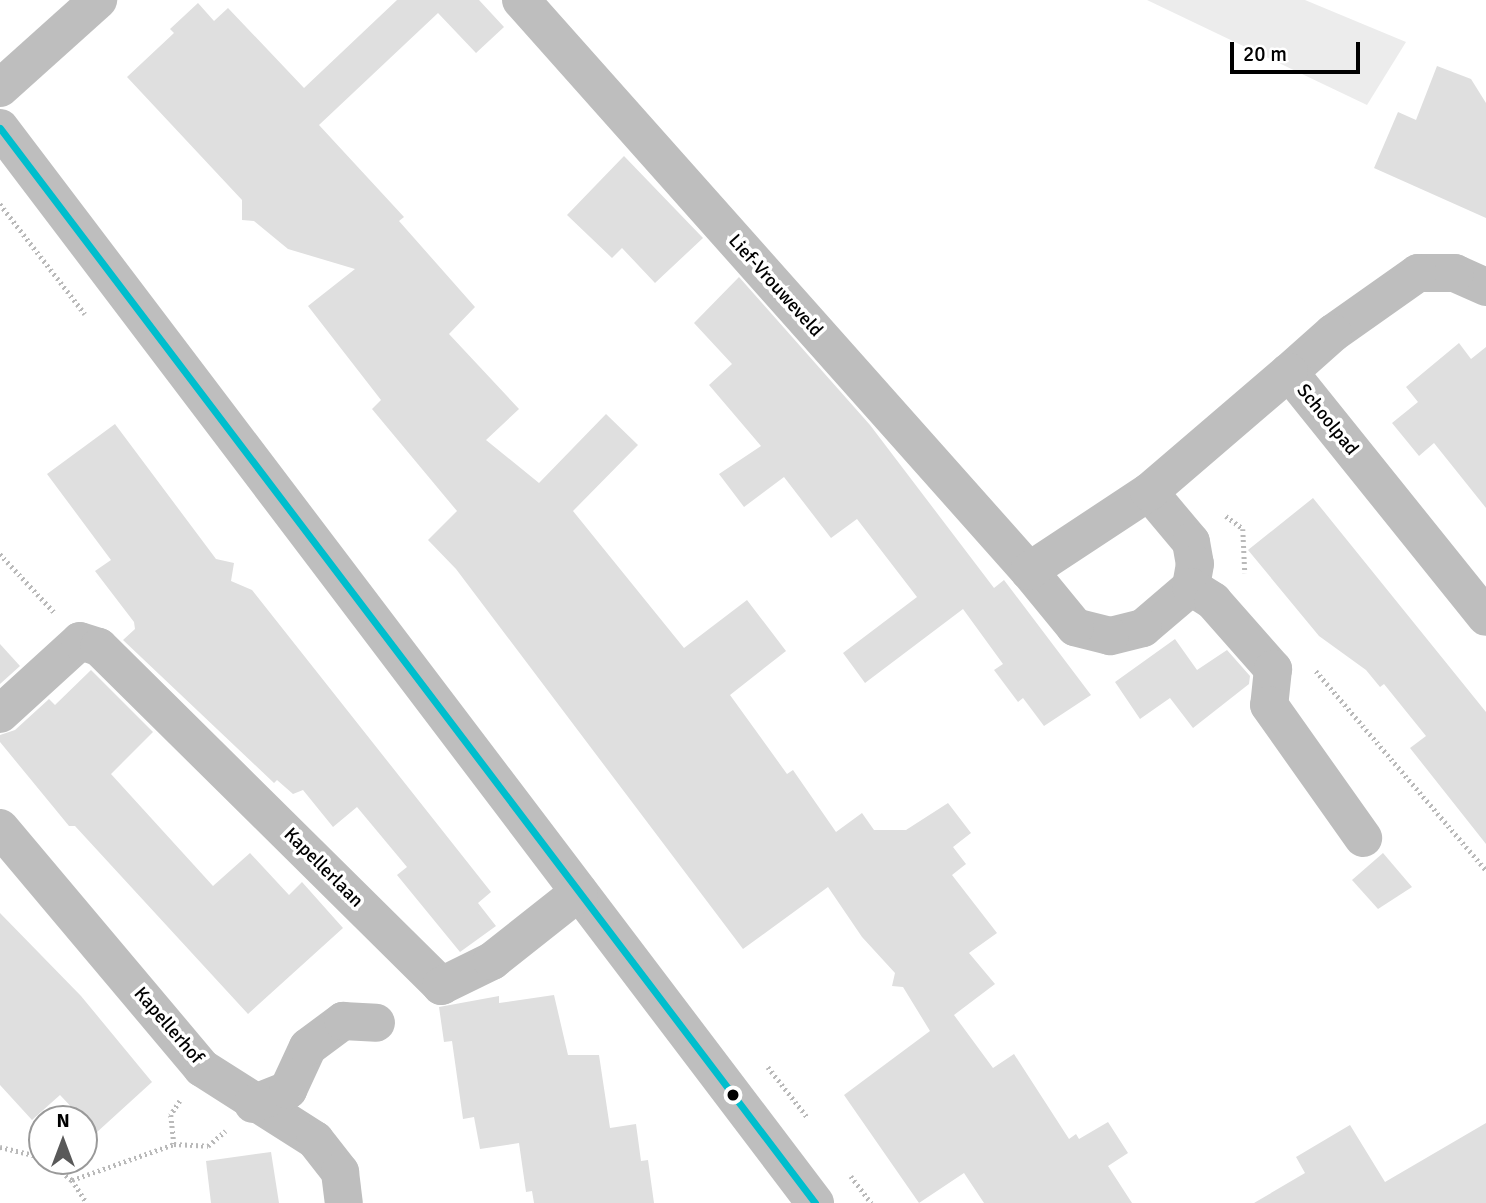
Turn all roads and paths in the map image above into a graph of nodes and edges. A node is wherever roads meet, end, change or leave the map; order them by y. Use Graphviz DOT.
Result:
graph roads {
  1 [pos="98,0"];
  2 [pos="521,0"];
  3 [pos="0,88"];
  4 [pos="0,128"];
  5 [pos="1486,287"];
  6 [pos="1289,372"];
  7 [pos="1149,492"];
  8 [pos="1217,510"];
  9 [pos="0,554"];
  10 [pos="1029,571"];
  11 [pos="1245,576"];
  12 [pos="1191,587"];
  13 [pos="1486,617"];
  14 [pos="80,641"];
  15 [pos="1308,661"];
  16 [pos="0,714"];
  17 [pos="0,828"];
  18 [pos="1363,838"];
  19 [pos="1486,870"];
  20 [pos="579,892"];
  21 [pos="376,1023"];
  22 [pos="253,1104"];
  23 [pos="174,1144"];
  24 [pos="0,1147"];
  25 [pos="28,1154"];
  26 [pos="66,1175"];
  27 [pos="72,1180"];
  28 [pos="87,1203"];
  29 [pos="344,1203"];
  30 [pos="815,1203"];
  1 -- 3 [label="street"];
  2 -- 10 [label="street, Lief-Vrouweveld"];
  4 -- 20 [label="street"];
  5 -- 6 [label="street, Schoolpad"];
  6 -- 7 [label="street"];
  6 -- 13 [label="street, Schoolpad"];
  7 -- 10 [label="street"];
  7 -- 12 [label="street"];
  8 -- 11 [label="path"];
  9 -- 14 [label="path"];
  10 -- 12 [label="street, Lief-Vrouweveld"];
  12 -- 18 [label="street"];
  14 -- 16 [label="street"];
  14 -- 20 [label="street, Kapellerlaan"];
  15 -- 19 [label="path"];
  17 -- 22 [label="street, Kapellerhof"];
  20 -- 30 [label="street"];
  21 -- 22 [label="street"];
  22 -- 29 [label="street, Kapellerhof"];
  23 -- 27 [label="path"];
  24 -- 25 [label="path"];
  26 -- 27 [label="path"];
  27 -- 28 [label="path"];
}
